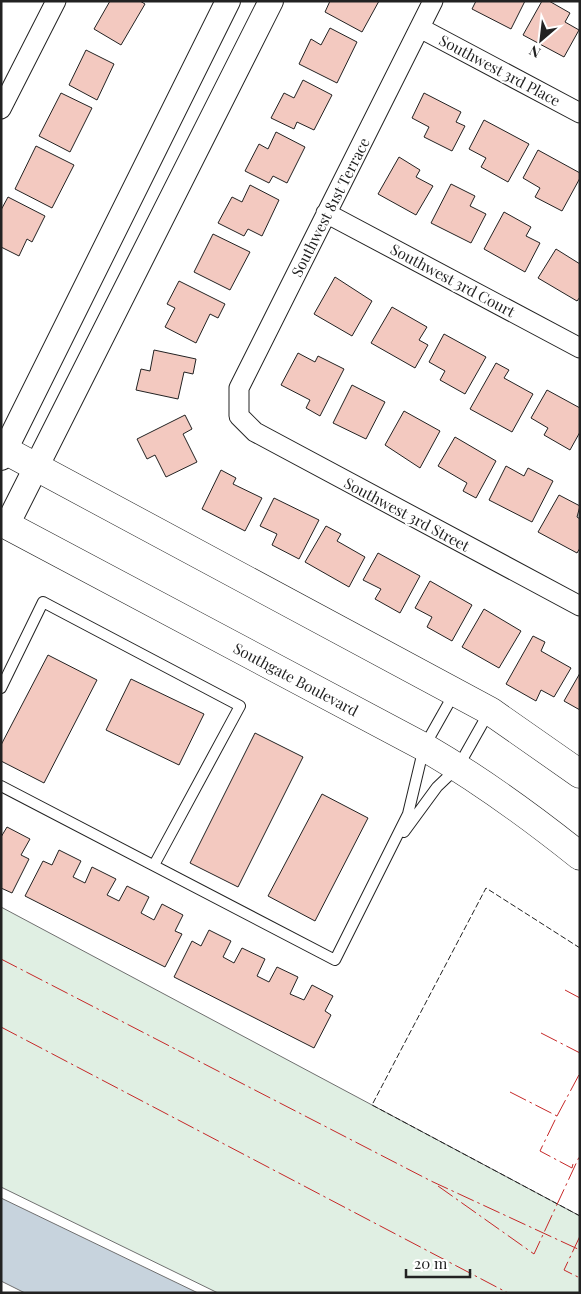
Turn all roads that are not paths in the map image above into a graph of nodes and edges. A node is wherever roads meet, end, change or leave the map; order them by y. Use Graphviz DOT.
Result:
graph roads {
  1 [pos="56,1"];
  2 [pos="228,1"];
  3 [pos="271,1"];
  4 [pos="433,1"];
  5 [pos="420,28"];
  6 [pos="1,109"];
  7 [pos="580,113"];
  8 [pos="326,213"];
  9 [pos="580,348"];
  10 [pos="239,416"];
  11 [pos="3,452"];
  12 [pos="37,468"];
  13 [pos="4,523"];
  14 [pos="580,606"];
  15 [pos="1,688"];
  16 [pos="455,692"];
  17 [pos="490,711"];
  18 [pos="424,747"];
  19 [pos="458,767"];
  20 [pos="580,774"];
  21 [pos="1,786"];
  22 [pos="393,847"];
  23 [pos="580,856"];
  24 [pos="154,865"];
  1 -- 6 [label="street"];
  2 -- 11 [label="street"];
  3 -- 12 [label="street"];
  4 -- 5 [label="street, Southwest 81st Terrace"];
  5 -- 7 [label="street, Southwest 3rd Place"];
  5 -- 8 [label="street, Southwest 81st Terrace"];
  8 -- 9 [label="street, Southwest 3rd Court"];
  8 -- 10 [label="street, Southwest 81st Terrace"];
  10 -- 14 [label="street, Southwest 3rd Street"];
  11 -- 12 [label="main road"];
  12 -- 13 [label="street"];
  12 -- 16 [label="main road"];
  13 -- 18 [label="main road, Southgate Boulevard"];
  15 -- 24 [label="lane"];
  16 -- 17 [label="main road"];
  16 -- 18 [label="lane"];
  17 -- 19 [label="lane"];
  17 -- 20 [label="main road"];
  18 -- 19 [label="main road, Southgate Boulevard"];
  18 -- 22 [label="lane"];
  19 -- 22 [label="lane"];
  19 -- 23 [label="main road, Southgate Boulevard"];
  21 -- 24 [label="lane"];
  22 -- 24 [label="lane"];
}
